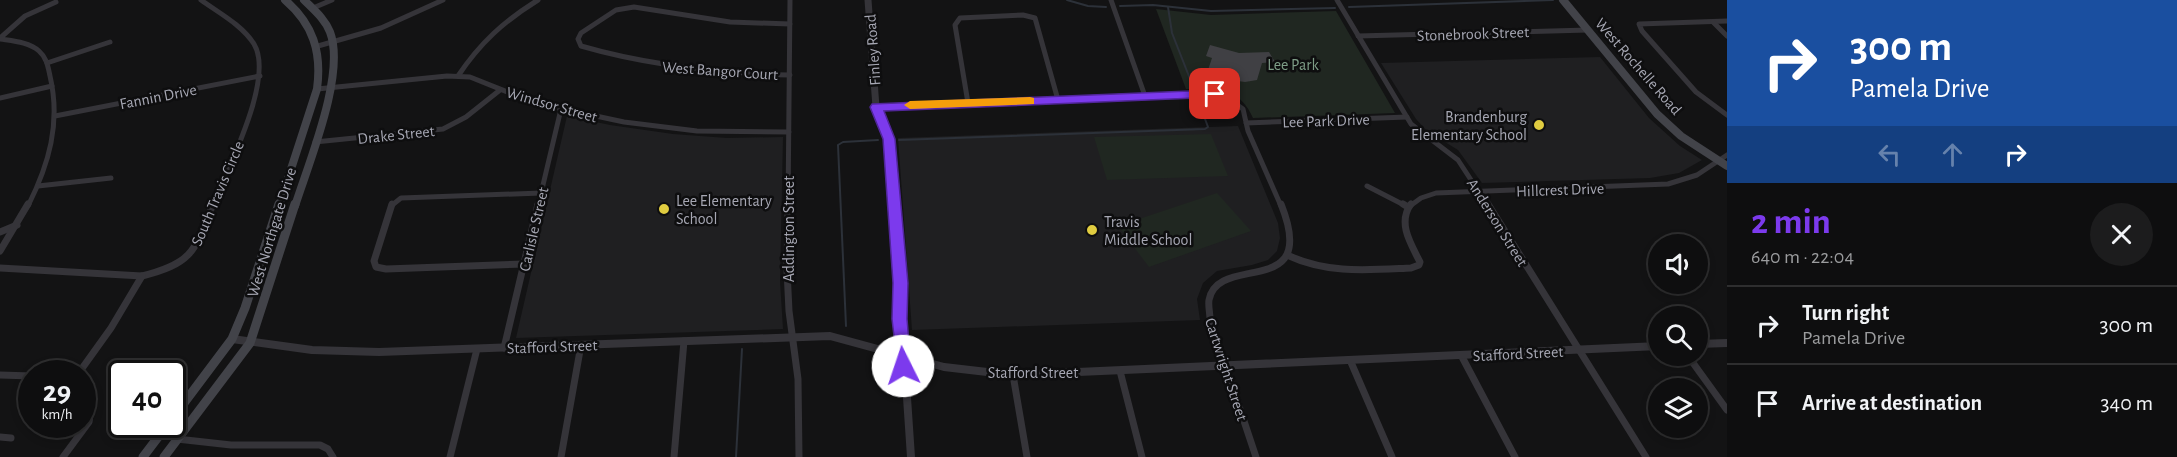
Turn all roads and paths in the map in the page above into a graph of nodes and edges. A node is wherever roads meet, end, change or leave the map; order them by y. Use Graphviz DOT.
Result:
graph roads {
  1 [pos="201,0"];
  2 [pos="285,0"];
  3 [pos="304,0"];
  4 [pos="332,0"];
  5 [pos="443,0"];
  6 [pos="538,0"];
  7 [pos="790,0"];
  8 [pos="868,0"];
  9 [pos="1111,0"];
  10 [pos="1337,0"];
  11 [pos="1563,0"];
  12 [pos="56,2"];
  13 [pos="313,8"];
  14 [pos="1727,21"];
  15 [pos="1713,22"];
  16 [pos="790,24"];
  17 [pos="1588,30"];
  18 [pos="1358,36"];
  19 [pos="1727,36"];
  20 [pos="0,38"];
  21 [pos="110,42"];
  22 [pos="334,42"];
  23 [pos="318,46"];
  24 [pos="47,63"];
  25 [pos="790,75"];
  26 [pos="260,76"];
  27 [pos="458,76"];
  28 [pos="52,86"];
  29 [pos="332,87"];
  30 [pos="316,89"];
  31 [pos="500,90"];
  32 [pos="1145,96"];
  33 [pos="0,98"];
  34 [pos="1058,100"];
  35 [pos="968,103"];
  36 [pos="876,107"];
  37 [pos="561,109"];
  38 [pos="1727,115"];
  39 [pos="55,116"];
  40 [pos="1407,117"];
  41 [pos="1246,123"];
  42 [pos="789,132"];
  43 [pos="315,142"];
  44 [pos="1727,155"];
  45 [pos="1718,160"];
  46 [pos="1727,166"];
  47 [pos="111,178"];
  48 [pos="38,186"];
  49 [pos="1366,186"];
  50 [pos="1479,191"];
  51 [pos="541,193"];
  52 [pos="1408,207"];
  53 [pos="17,225"];
  54 [pos="0,232"];
  55 [pos="0,250"];
  56 [pos="1287,255"];
  57 [pos="524,264"];
  58 [pos="0,268"];
  59 [pos="142,276"];
  60 [pos="793,338"];
  61 [pos="232,339"];
  62 [pos="684,341"];
  63 [pos="249,343"];
  64 [pos="1727,343"];
  65 [pos="1708,344"];
  66 [pos="581,345"];
  67 [pos="1648,347"];
  68 [pos="504,348"];
  69 [pos="477,349"];
  70 [pos="1578,350"];
  71 [pos="1461,355"];
  72 [pos="903,357"];
  73 [pos="88,360"];
  74 [pos="1350,360"];
  75 [pos="1226,366"];
  76 [pos="1695,366"];
  77 [pos="1120,371"];
  78 [pos="0,375"];
  79 [pos="1013,375"];
  80 [pos="18,376"];
  81 [pos="186,400"];
  82 [pos="1727,410"];
  83 [pos="0,437"];
  84 [pos="11,438"];
  85 [pos="77,438"];
  86 [pos="157,438"];
  87 [pos="177,439"];
  88 [pos="63,457"];
  89 [pos="143,457"];
  90 [pos="164,457"];
  91 [pos="333,457"];
  92 [pos="450,457"];
  93 [pos="561,457"];
  94 [pos="674,457"];
  95 [pos="799,457"];
  96 [pos="911,457"];
  97 [pos="1027,457"];
  98 [pos="1142,457"];
  99 [pos="1256,457"];
  100 [pos="1392,457"];
  101 [pos="1515,457"];
  102 [pos="1646,457"];
  1 -- 26 [label="street, South Travis Circle"];
  2 -- 23 [label="main road, West Northgate Drive"];
  3 -- 13 [label="main road, West Northgate Drive"];
  4 -- 13 [label="street"];
  5 -- 22 [label="street"];
  6 -- 27 [label="street"];
  7 -- 16 [label="street, Addington Street"];
  8 -- 36 [label="street, Finley Road"];
  9 -- 32 [label="street"];
  10 -- 18 [label="street, Anderson Street"];
  11 -- 17 [label="main road, West Rochelle Road"];
  12 -- 20 [label="street"];
  13 -- 22 [label="main road, West Northgate Drive"];
  14 -- 15 [label="street"];
  15 -- 19 [label="street"];
  15 -- 38 [label="street"];
  16 -- 25 [label="street, Addington Street"];
  16 -- 25 [label="street, West Bangor Court"];
  17 -- 18 [label="street, Stonebrook Street"];
  17 -- 45 [label="main road, West Rochelle Road"];
  18 -- 40 [label="street, Anderson Street"];
  20 -- 24 [label="street"];
  21 -- 24 [label="street"];
  22 -- 23 [label="street"];
  22 -- 29 [label="main road, West Northgate Drive"];
  23 -- 30 [label="main road, West Northgate Drive"];
  24 -- 28 [label="street"];
  25 -- 42 [label="street, Addington Street"];
  26 -- 39 [label="street, Fannin Drive"];
  26 -- 59 [label="street, South Travis Circle"];
  27 -- 29 [label="street, Windsor Street"];
  27 -- 31 [label="street, Windsor Street"];
  28 -- 33 [label="street"];
  28 -- 39 [label="street"];
  29 -- 30 [label="street, Windsor Street"];
  29 -- 43 [label="main road, West Northgate Drive"];
  30 -- 61 [label="main road, West Northgate Drive"];
  31 -- 37 [label="street, Windsor Street"];
  31 -- 43 [label="street, Drake Street"];
  32 -- 34 [label="street"];
  32 -- 41 [label="street"];
  34 -- 35 [label="street"];
  34 -- 35 [label="street"];
  35 -- 36 [label="street"];
  36 -- 72 [label="street, Finley Road"];
  37 -- 42 [label="street, Windsor Street"];
  37 -- 51 [label="street, Carlisle Street"];
  39 -- 48 [label="street"];
  40 -- 41 [label="street, Lee Park Drive"];
  40 -- 50 [label="street, Anderson Street"];
  41 -- 56 [label="street"];
  42 -- 60 [label="street, Addington Street"];
  43 -- 63 [label="main road, West Northgate Drive"];
  44 -- 45 [label="street, Hillcrest Drive"];
  45 -- 46 [label="main road, West Rochelle Road"];
  45 -- 50 [label="street, Hillcrest Drive"];
  47 -- 48 [label="street"];
  48 -- 53 [label="street"];
  49 -- 52 [label="street"];
  50 -- 52 [label="street, Hillcrest Drive"];
  50 -- 70 [label="street, Anderson Street"];
  51 -- 57 [label="street, Carlisle Street"];
  51 -- 57 [label="street"];
  52 -- 56 [label="street"];
  53 -- 54 [label="street"];
  53 -- 55 [label="street"];
  56 -- 75 [label="street, Cartwright Street"];
  57 -- 68 [label="street, Carlisle Street"];
  58 -- 59 [label="street, South Travis Circle"];
  59 -- 73 [label="street"];
  60 -- 62 [label="street, Stafford Street"];
  60 -- 72 [label="street, Stafford Street"];
  60 -- 95 [label="street, Addington Street"];
  61 -- 63 [label="street, Stafford Street"];
  61 -- 81 [label="main road, West Northgate Drive"];
  62 -- 66 [label="street, Stafford Street"];
  62 -- 94 [label="street"];
  63 -- 69 [label="street, Stafford Street"];
  63 -- 87 [label="main road, West Northgate Drive"];
  64 -- 65 [label="street"];
  66 -- 68 [label="street, Stafford Street"];
  66 -- 93 [label="street"];
  67 -- 70 [label="street, Stafford Street"];
  68 -- 69 [label="street, Stafford Street"];
  69 -- 92 [label="street"];
  70 -- 71 [label="street, Stafford Street"];
  70 -- 102 [label="street, Anderson Street"];
  71 -- 74 [label="street, Stafford Street"];
  71 -- 101 [label="street"];
  72 -- 79 [label="street, Stafford Street"];
  72 -- 96 [label="street, Finley Road"];
  74 -- 75 [label="street, Stafford Street"];
  74 -- 100 [label="street"];
  75 -- 77 [label="street, Stafford Street"];
  75 -- 99 [label="street, Cartwright Street"];
  76 -- 82 [label="street"];
  77 -- 79 [label="street, Stafford Street"];
  77 -- 98 [label="street"];
  78 -- 80 [label="street"];
  79 -- 97 [label="street"];
  83 -- 84 [label="street"];
  85 -- 88 [label="street"];
  86 -- 89 [label="main road"];
  87 -- 90 [label="main road, West Northgate Drive"];
  87 -- 91 [label="street"];
}
